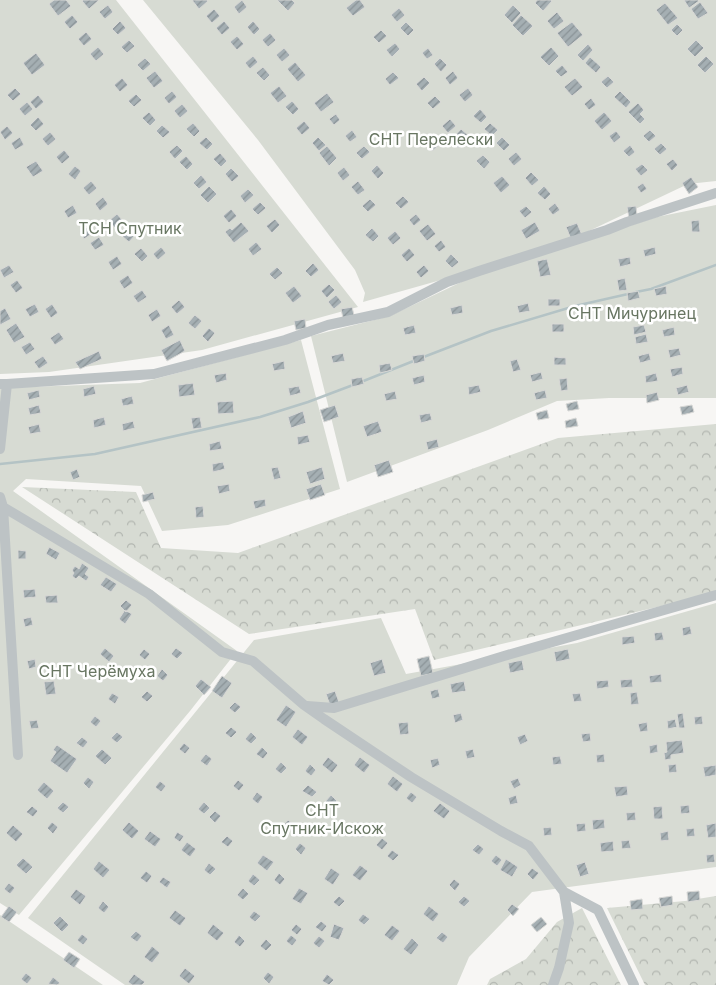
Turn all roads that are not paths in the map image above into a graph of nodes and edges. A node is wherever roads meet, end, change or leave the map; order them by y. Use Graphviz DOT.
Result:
graph roads {
  1 [pos="716,193"];
  2 [pos="4,384"];
  3 [pos="0,449"];
  4 [pos="1,502"];
  5 [pos="716,595"];
  6 [pos="307,706"];
  7 [pos="18,755"];
  8 [pos="564,892"];
  9 [pos="553,985"];
  10 [pos="634,985"];
  1 -- 2 [label="street"];
  2 -- 3 [label="street"];
  4 -- 6 [label="street"];
  4 -- 7 [label="street"];
  5 -- 6 [label="street"];
  6 -- 8 [label="street"];
  8 -- 9 [label="street"];
  8 -- 10 [label="street"];
}
